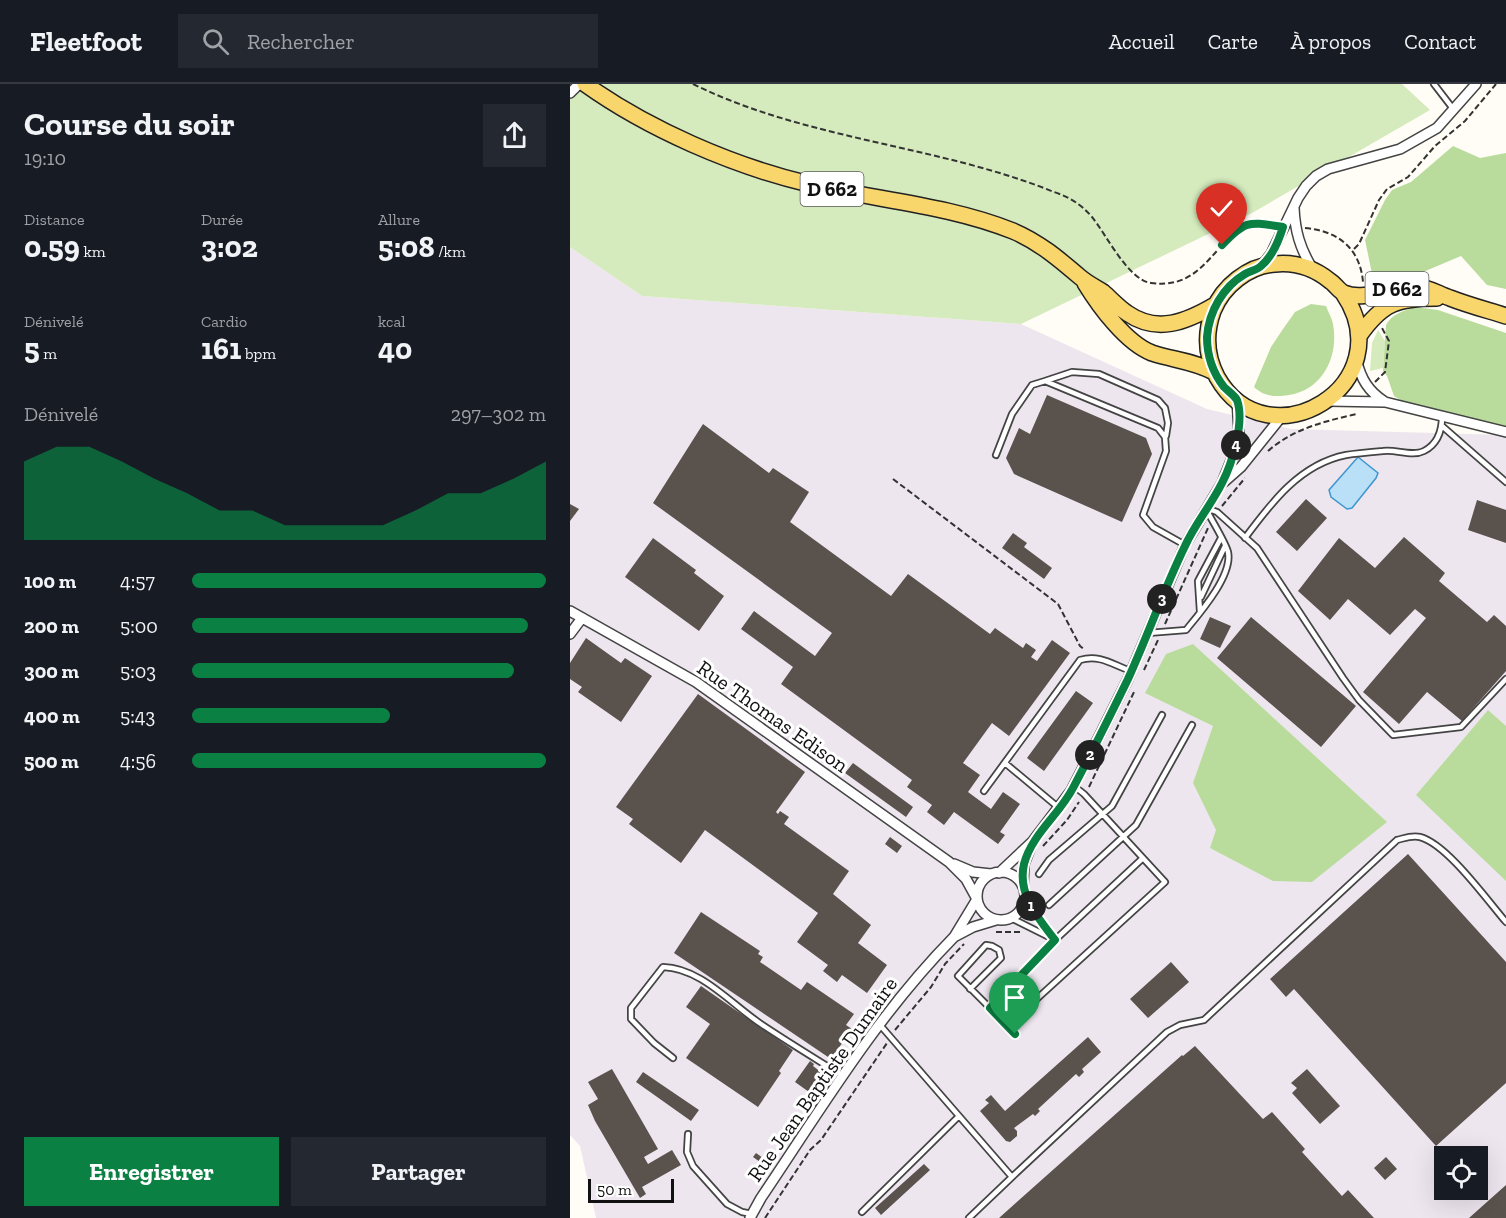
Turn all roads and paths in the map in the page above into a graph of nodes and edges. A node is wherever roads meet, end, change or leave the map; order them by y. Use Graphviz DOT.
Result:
graph roads {
  1 [pos="579,84"];
  2 [pos="585,84"];
  3 [pos="693,84"];
  4 [pos="1434,84"];
  5 [pos="1476,84"];
  6 [pos="1496,84"];
  7 [pos="570,93"];
  8 [pos="1454,110"];
  9 [pos="1294,208"];
  10 [pos="1283,227"];
  11 [pos="1295,228"];
  12 [pos="1261,267"];
  13 [pos="1312,270"];
  14 [pos="1082,278"];
  15 [pos="1343,293"];
  16 [pos="1449,298"];
  17 [pos="1215,305"];
  18 [pos="1506,316"];
  19 [pos="1359,336"];
  20 [pos="1356,359"];
  21 [pos="1214,372"];
  22 [pos="1045,381"];
  23 [pos="1236,400"];
  24 [pos="1328,401"];
  25 [pos="1384,402"];
  26 [pos="1442,415"];
  27 [pos="1282,416"];
  28 [pos="1442,426"];
  29 [pos="1506,432"];
  30 [pos="1165,437"];
  31 [pos="996,455"];
  32 [pos="893,479"];
  33 [pos="1506,482"];
  34 [pos="1222,483"];
  35 [pos="1206,508"];
  36 [pos="1221,538"];
  37 [pos="1245,538"];
  38 [pos="1185,545"];
  39 [pos="1225,546"];
  40 [pos="1200,600"];
  41 [pos="570,611"];
  42 [pos="1200,612"];
  43 [pos="582,618"];
  44 [pos="1148,633"];
  45 [pos="570,634"];
  46 [pos="1091,657"];
  47 [pos="1131,671"];
  48 [pos="1506,679"];
  49 [pos="1162,715"];
  50 [pos="1192,725"];
  51 [pos="1005,763"];
  52 [pos="1074,786"];
  53 [pos="984,791"];
  54 [pos="1059,808"];
  55 [pos="1103,814"];
  56 [pos="1124,837"];
  57 [pos="1033,841"];
  58 [pos="1143,858"];
  59 [pos="949,862"];
  60 [pos="995,874"];
  61 [pos="1039,874"];
  62 [pos="1024,890"];
  63 [pos="977,899"];
  64 [pos="1049,905"];
  65 [pos="1011,918"];
  66 [pos="996,920"];
  67 [pos="1506,922"];
  68 [pos="954,937"];
  69 [pos="1055,940"];
  70 [pos="970,989"];
  71 [pos="990,1008"];
  72 [pos="879,1023"];
  73 [pos="1007,1026"];
  74 [pos="1015,1034"];
  75 [pos="673,1058"];
  76 [pos="843,1076"];
  77 [pos="958,1116"];
  78 [pos="688,1134"];
  79 [pos="1012,1177"];
  80 [pos="862,1212"];
  81 [pos="751,1216"];
  82 [pos="969,1218"];
  1 -- 7 [label="street"];
  2 -- 14 [label="main road, D 662"];
  3 -- 10 [label="path"];
  4 -- 8 [label="lane"];
  5 -- 8 [label="street"];
  6 -- 11 [label="path"];
  8 -- 9 [label="street"];
  9 -- 10 [label="street"];
  9 -- 11 [label="street"];
  10 -- 12 [label="street"];
  11 -- 13 [label="street"];
  12 -- 13 [label="main road"];
  12 -- 17 [label="main road"];
  13 -- 15 [label="main road"];
  14 -- 17 [label="main road, D 662"];
  14 -- 21 [label="main road, D 662"];
  15 -- 16 [label="main road, D 662"];
  15 -- 19 [label="main road"];
  16 -- 18 [label="main road, D 662"];
  16 -- 19 [label="main road, D 662"];
  17 -- 21 [label="main road"];
  19 -- 20 [label="main road"];
  20 -- 24 [label="main road"];
  20 -- 25 [label="street"];
  21 -- 23 [label="main road"];
  22 -- 30 [label="lane"];
  22 -- 30 [label="lane"];
  22 -- 31 [label="lane"];
  23 -- 27 [label="main road"];
  23 -- 34 [label="street"];
  24 -- 25 [label="street"];
  24 -- 27 [label="main road"];
  25 -- 26 [label="street"];
  26 -- 28 [label="lane"];
  26 -- 29 [label="street"];
  27 -- 34 [label="street"];
  28 -- 33 [label="lane"];
  28 -- 37 [label="lane"];
  30 -- 38 [label="lane"];
  32 -- 46 [label="path"];
  34 -- 35 [label="street"];
  35 -- 36 [label="lane"];
  35 -- 37 [label="lane"];
  35 -- 38 [label="street"];
  36 -- 39 [label="lane"];
  36 -- 40 [label="lane"];
  37 -- 48 [label="lane"];
  38 -- 44 [label="street"];
  39 -- 40 [label="lane"];
  39 -- 42 [label="lane"];
  40 -- 42 [label="lane"];
  41 -- 43 [label="street, Rue Thomas Edison"];
  42 -- 44 [label="lane"];
  43 -- 45 [label="street"];
  43 -- 59 [label="street, Rue Thomas Edison"];
  44 -- 47 [label="street"];
  46 -- 47 [label="lane"];
  46 -- 51 [label="lane"];
  47 -- 52 [label="street"];
  49 -- 55 [label="lane"];
  50 -- 56 [label="lane"];
  51 -- 53 [label="lane"];
  51 -- 54 [label="lane"];
  52 -- 54 [label="street"];
  52 -- 55 [label="lane"];
  54 -- 57 [label="street"];
  55 -- 56 [label="lane"];
  55 -- 61 [label="lane"];
  56 -- 58 [label="lane"];
  56 -- 64 [label="lane"];
  57 -- 60 [label="street"];
  57 -- 62 [label="street"];
  58 -- 69 [label="lane"];
  58 -- 73 [label="lane"];
  59 -- 60 [label="street, Rue Thomas Edison"];
  59 -- 63 [label="street, Rue Thomas Edison"];
  60 -- 62 [label="street"];
  60 -- 63 [label="street"];
  62 -- 65 [label="street"];
  62 -- 69 [label="lane"];
  63 -- 66 [label="street"];
  63 -- 68 [label="street, Rue Jean Baptiste Dumaire"];
  65 -- 66 [label="street"];
  65 -- 69 [label="lane"];
  66 -- 68 [label="street, Rue Jean Baptiste Dumaire"];
  67 -- 79 [label="lane"];
  68 -- 72 [label="street, Rue Jean Baptiste Dumaire"];
  69 -- 71 [label="lane"];
  70 -- 70 [label="lane"];
  70 -- 71 [label="lane"];
  71 -- 73 [label="lane"];
  72 -- 76 [label="street, Rue Jean Baptiste Dumaire"];
  72 -- 77 [label="lane"];
  73 -- 74 [label="lane"];
  75 -- 76 [label="lane"];
  76 -- 81 [label="street, Rue Jean Baptiste Dumaire"];
  77 -- 79 [label="lane"];
  77 -- 80 [label="lane"];
  78 -- 81 [label="lane"];
  79 -- 82 [label="lane"];
}
